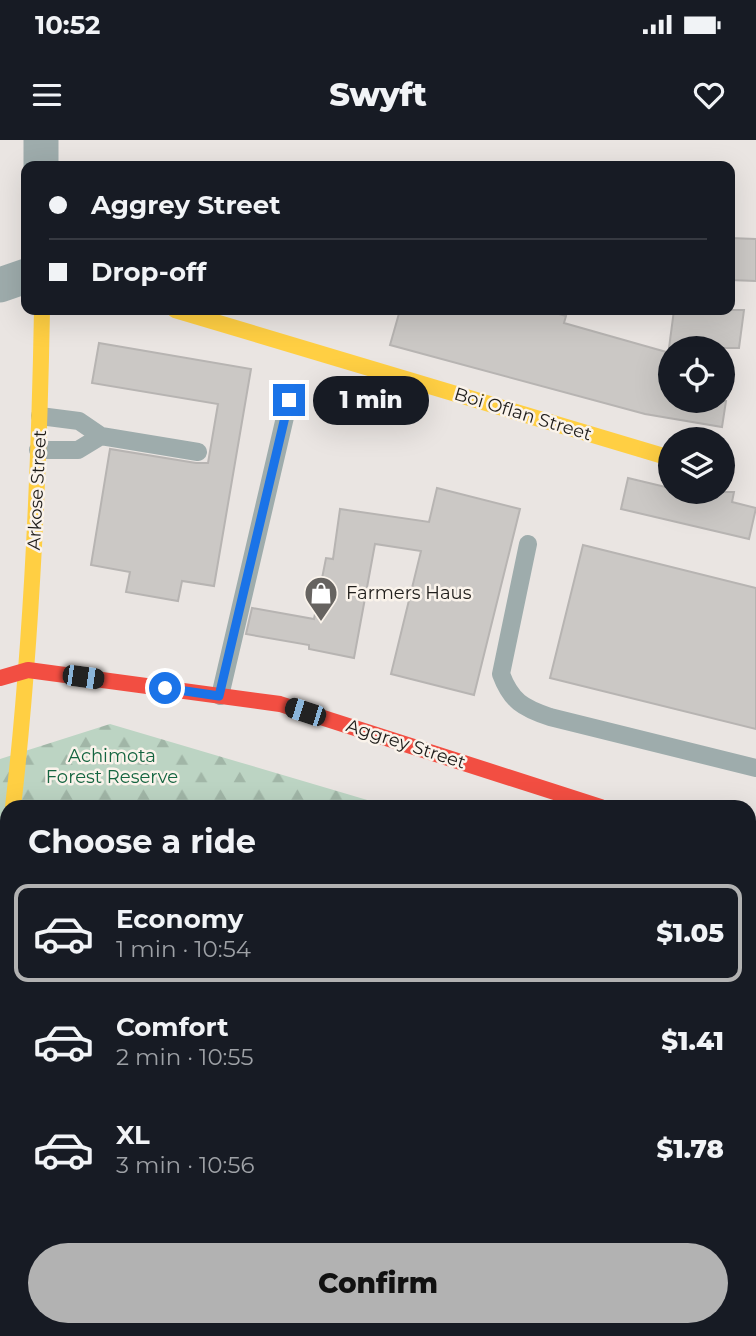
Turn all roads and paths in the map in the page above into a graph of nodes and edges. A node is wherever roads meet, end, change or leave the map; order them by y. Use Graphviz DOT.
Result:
graph roads {
  1 [pos="41,140"];
  2 [pos="41,161"];
  3 [pos="21,278"];
  4 [pos="0,285"];
  5 [pos="42,315"];
  6 [pos="192,315"];
  7 [pos="289,400"];
  8 [pos="40,416"];
  9 [pos="101,436"];
  10 [pos="38,450"];
  11 [pos="198,452"];
  12 [pos="658,454"];
  13 [pos="527,544"];
  14 [pos="28,670"];
  15 [pos="0,678"];
  16 [pos="219,696"];
  17 [pos="756,768"];
  18 [pos="14,800"];
  19 [pos="579,800"];
  1 -- 2 [label="street"];
  3 -- 4 [label="street"];
  5 -- 8 [label="street, Arkose Street"];
  6 -- 12 [label="street, Boi Oflan Street"];
  7 -- 16 [label="lane"];
  8 -- 9 [label="lane"];
  8 -- 10 [label="street, Arkose Street"];
  9 -- 10 [label="lane"];
  9 -- 11 [label="lane"];
  10 -- 14 [label="street, Arkose Street"];
  13 -- 17 [label="lane"];
  14 -- 15 [label="street, Aggrey Street"];
  14 -- 16 [label="street, Aggrey Street"];
  14 -- 18 [label="street, Arkose Street"];
  16 -- 19 [label="street, Aggrey Street"];
}
